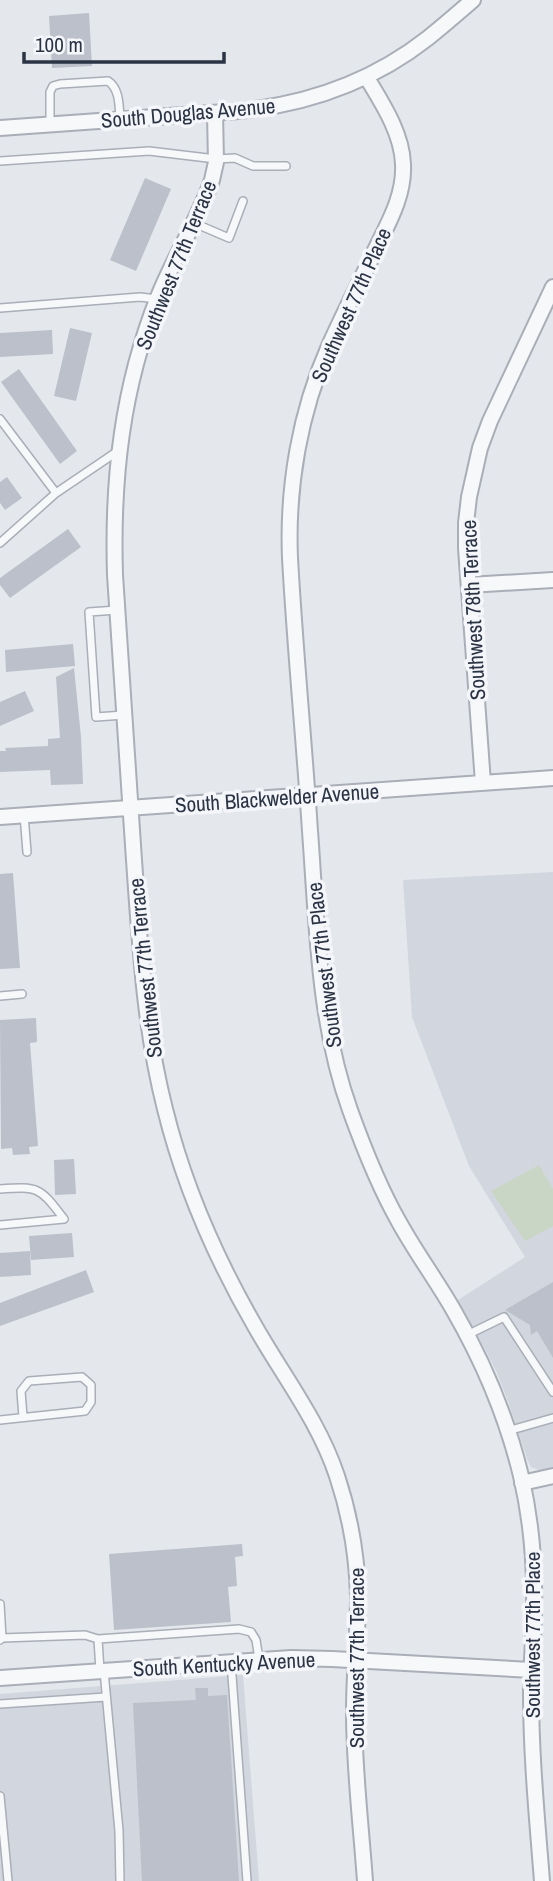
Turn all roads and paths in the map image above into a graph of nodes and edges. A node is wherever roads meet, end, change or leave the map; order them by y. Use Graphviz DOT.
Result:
graph roads {
  1 [pos="473,0"];
  2 [pos="367,78"];
  3 [pos="215,113"];
  4 [pos="120,119"];
  5 [pos="50,124"];
  6 [pos="0,128"];
  7 [pos="216,159"];
  8 [pos="0,161"];
  9 [pos="285,166"];
  10 [pos="243,201"];
  11 [pos="193,223"];
  12 [pos="553,287"];
  13 [pos="158,299"];
  14 [pos="0,308"];
  15 [pos="0,419"];
  16 [pos="118,451"];
  17 [pos="56,493"];
  18 [pos="0,543"];
  19 [pos="553,580"];
  20 [pos="469,585"];
  21 [pos="117,610"];
  22 [pos="124,715"];
  23 [pos="553,778"];
  24 [pos="483,783"];
  25 [pos="307,796"];
  26 [pos="131,808"];
  27 [pos="24,815"];
  28 [pos="0,817"];
  29 [pos="27,852"];
  30 [pos="22,994"];
  31 [pos="0,996"];
  32 [pos="0,1189"];
  33 [pos="0,1225"];
  34 [pos="467,1335"];
  35 [pos="553,1392"];
  36 [pos="23,1417"];
  37 [pos="553,1418"];
  38 [pos="0,1420"];
  39 [pos="508,1431"];
  40 [pos="553,1476"];
  41 [pos="522,1483"];
  42 [pos="0,1606"];
  43 [pos="1,1639"];
  44 [pos="98,1639"];
  45 [pos="259,1659"];
  46 [pos="355,1660"];
  47 [pos="231,1661"];
  48 [pos="531,1670"];
  49 [pos="102,1671"];
  50 [pos="0,1678"];
  51 [pos="106,1697"];
  52 [pos="0,1704"];
  53 [pos="0,1796"];
  54 [pos="8,1881"];
  55 [pos="120,1881"];
  56 [pos="247,1881"];
  57 [pos="365,1881"];
  58 [pos="542,1881"];
  1 -- 2 [label="street, South Douglas Avenue"];
  2 -- 3 [label="street, South Douglas Avenue"];
  2 -- 25 [label="street, Southwest 77th Place"];
  3 -- 4 [label="street, South Douglas Avenue"];
  3 -- 7 [label="street, Southwest 77th Terrace"];
  4 -- 5 [label="street, South Douglas Avenue"];
  4 -- 5 [label="lane"];
  5 -- 6 [label="street, South Douglas Avenue"];
  7 -- 8 [label="lane"];
  7 -- 9 [label="lane"];
  7 -- 11 [label="street, Southwest 77th Terrace"];
  10 -- 11 [label="lane"];
  11 -- 13 [label="street, Southwest 77th Terrace"];
  12 -- 20 [label="street, Southwest 78th Terrace"];
  13 -- 14 [label="lane"];
  13 -- 16 [label="street, Southwest 77th Terrace"];
  15 -- 17 [label="lane"];
  16 -- 17 [label="lane"];
  16 -- 21 [label="street, Southwest 77th Terrace"];
  17 -- 18 [label="lane"];
  19 -- 20 [label="street"];
  20 -- 24 [label="street, Southwest 78th Terrace"];
  21 -- 22 [label="street, Southwest 77th Terrace"];
  21 -- 22 [label="lane"];
  22 -- 26 [label="street, Southwest 77th Terrace"];
  23 -- 24 [label="street, South Blackwelder Avenue"];
  24 -- 25 [label="street, South Blackwelder Avenue"];
  25 -- 26 [label="street, South Blackwelder Avenue"];
  25 -- 34 [label="street, Southwest 77th Place"];
  26 -- 27 [label="street, South Blackwelder Avenue"];
  26 -- 46 [label="street, Southwest 77th Terrace"];
  27 -- 28 [label="street, South Blackwelder Avenue"];
  27 -- 29 [label="lane"];
  30 -- 31 [label="lane"];
  32 -- 33 [label="lane"];
  34 -- 35 [label="lane"];
  34 -- 39 [label="street, Southwest 77th Place"];
  36 -- 36 [label="lane"];
  36 -- 38 [label="lane"];
  37 -- 39 [label="lane"];
  39 -- 41 [label="street, Southwest 77th Place"];
  40 -- 41 [label="street"];
  41 -- 48 [label="street, Southwest 77th Place"];
  42 -- 43 [label="lane"];
  43 -- 44 [label="lane"];
  44 -- 45 [label="lane"];
  44 -- 49 [label="lane"];
  45 -- 46 [label="street, South Kentucky Avenue"];
  45 -- 47 [label="street, South Kentucky Avenue"];
  46 -- 48 [label="street, South Kentucky Avenue"];
  46 -- 57 [label="street, Southwest 77th Terrace"];
  47 -- 49 [label="street, South Kentucky Avenue"];
  47 -- 56 [label="lane"];
  48 -- 58 [label="street, Southwest 77th Place"];
  49 -- 50 [label="street, South Kentucky Avenue"];
  49 -- 51 [label="lane"];
  51 -- 52 [label="lane"];
  51 -- 55 [label="lane"];
  53 -- 54 [label="lane"];
}
